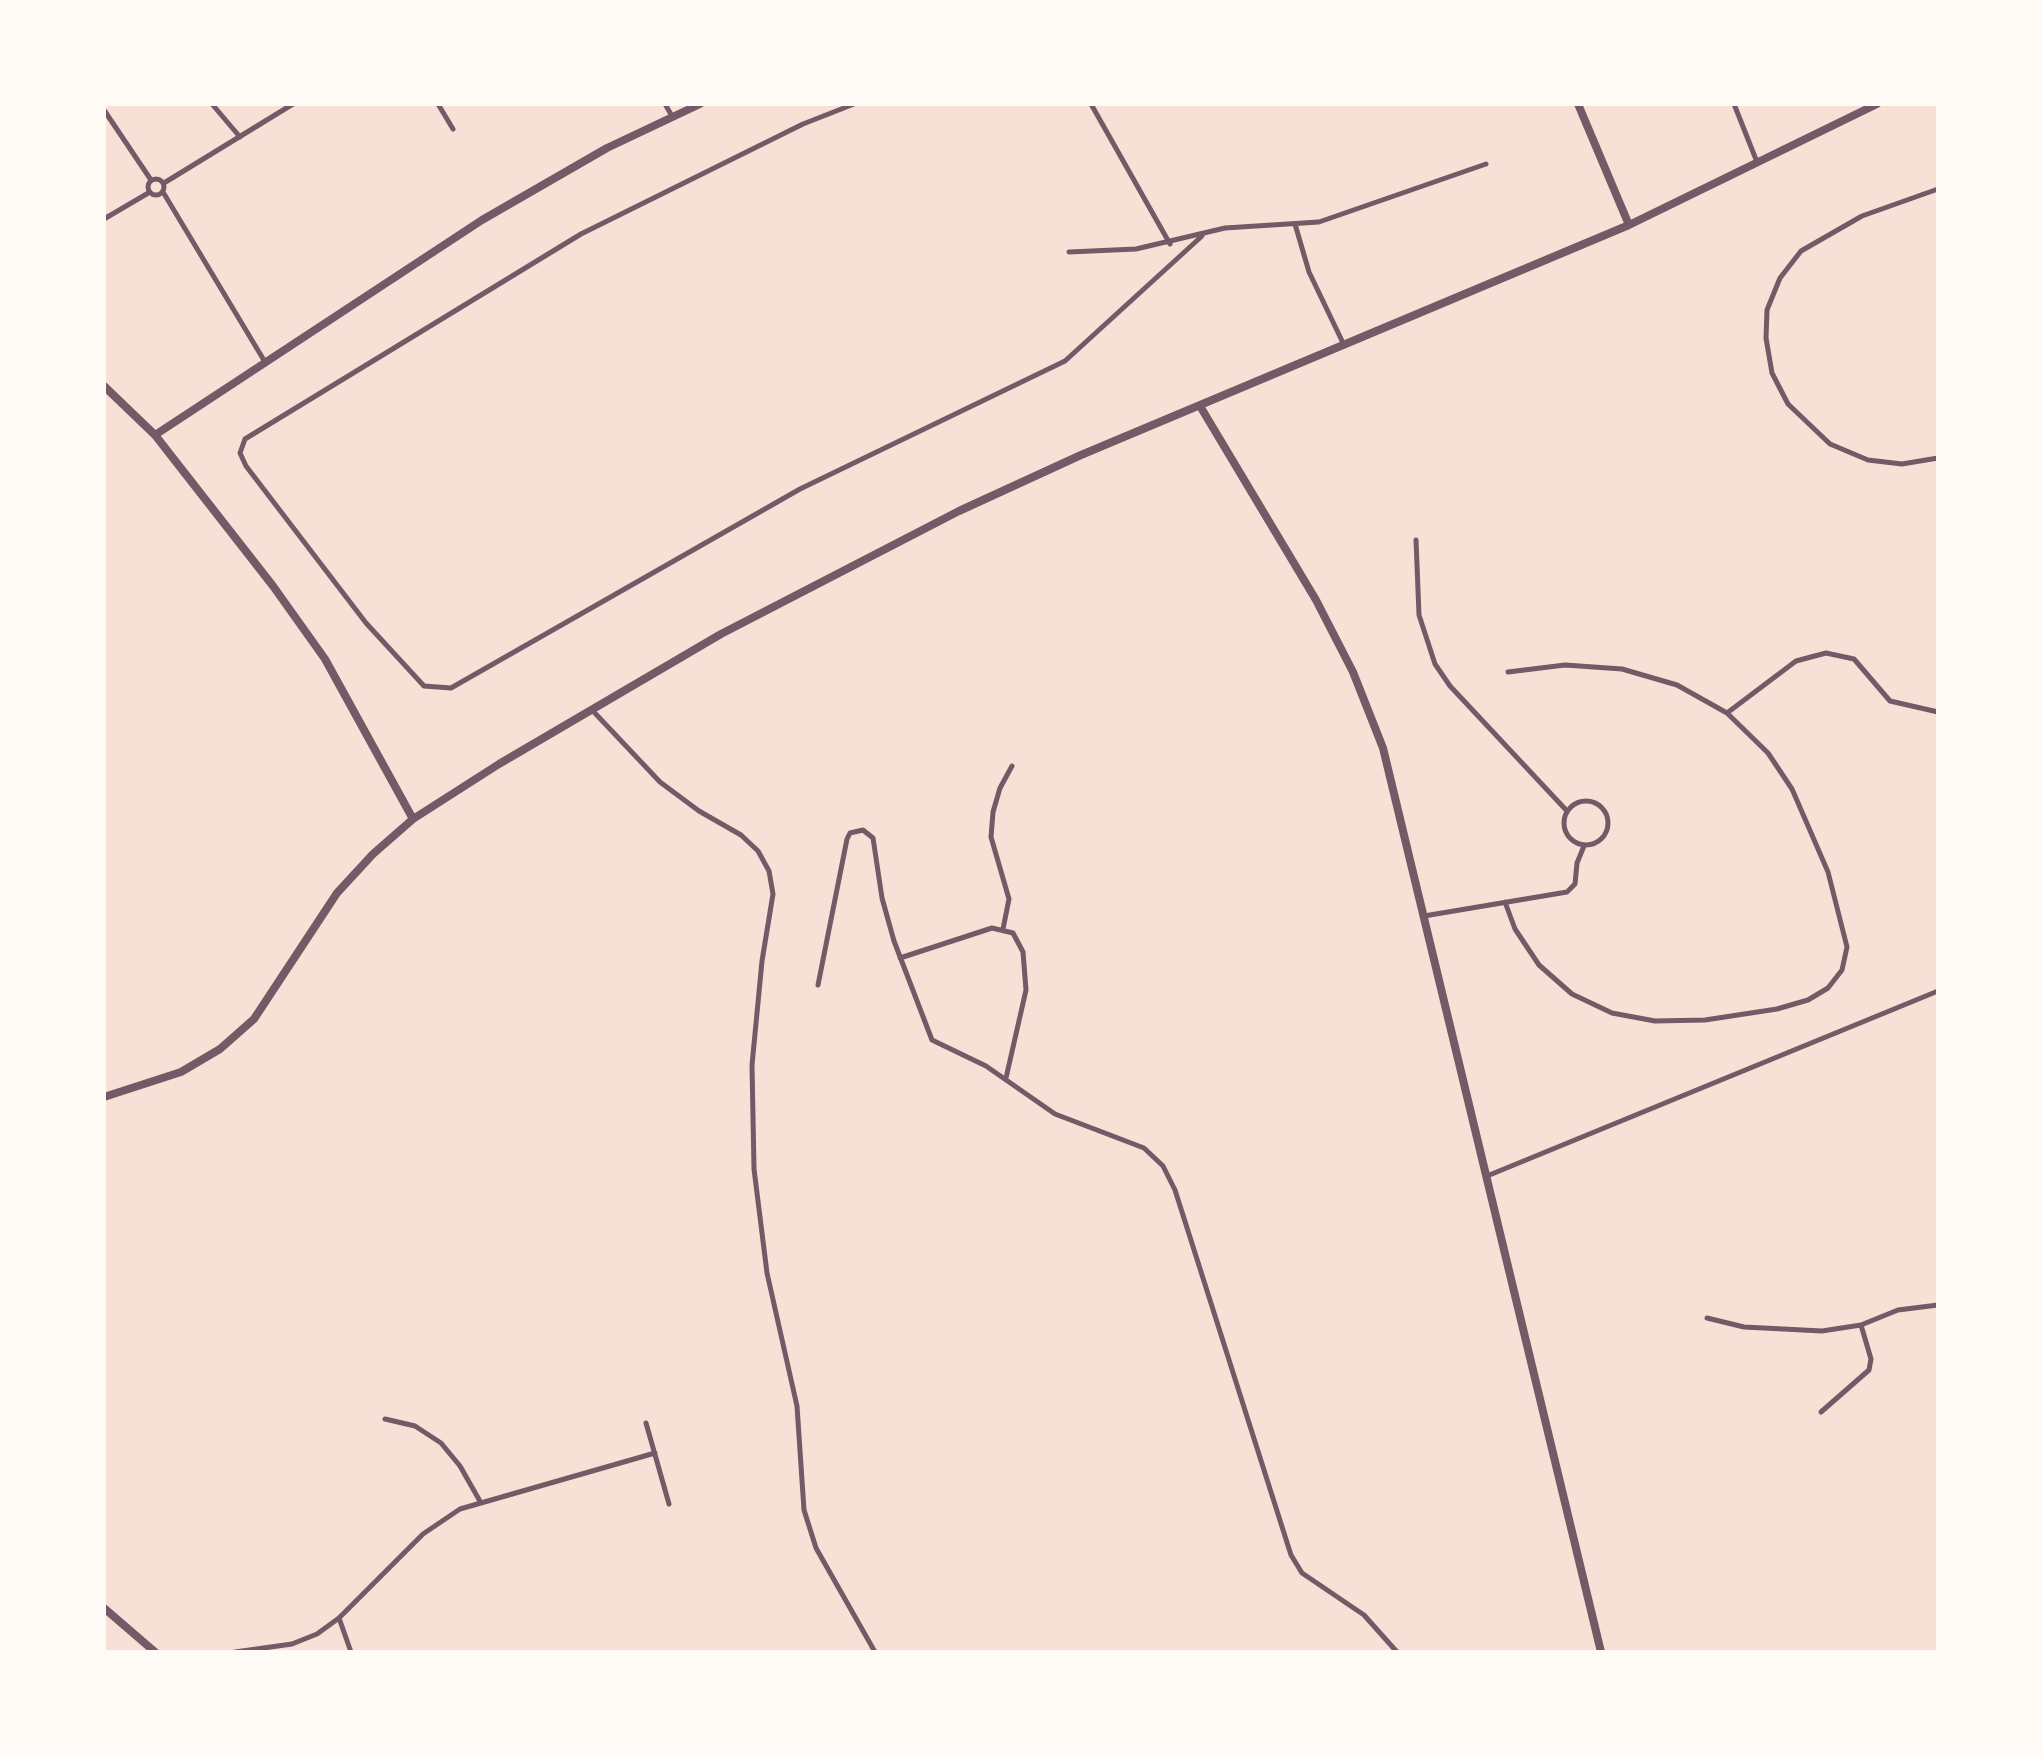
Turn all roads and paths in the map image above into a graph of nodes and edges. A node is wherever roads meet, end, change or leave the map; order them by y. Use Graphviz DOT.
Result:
graph roads {
  1 [pos="212,104"];
  2 [pos="293,104"];
  3 [pos="438,104"];
  4 [pos="665,104"];
  5 [pos="700,104"];
  6 [pos="854,104"];
  7 [pos="1091,104"];
  8 [pos="1578,104"];
  9 [pos="1734,104"];
  10 [pos="1877,104"];
  11 [pos="104,110"];
  12 [pos="672,116"];
  13 [pos="453,129"];
  14 [pos="240,137"];
  15 [pos="1757,163"];
  16 [pos="1486,164"];
  17 [pos="151,180"];
  18 [pos="164,183"];
  19 [pos="1938,189"];
  20 [pos="150,192"];
  21 [pos="163,192"];
  22 [pos="104,219"];
  23 [pos="1295,224"];
  24 [pos="1629,225"];
  25 [pos="1202,236"];
  26 [pos="1170,244"];
  27 [pos="1069,252"];
  28 [pos="1344,345"];
  29 [pos="265,362"];
  30 [pos="104,386"];
  31 [pos="1200,406"];
  32 [pos="155,435"];
  33 [pos="1938,458"];
  34 [pos="1416,540"];
  35 [pos="1508,672"];
  36 [pos="592,710"];
  37 [pos="1938,712"];
  38 [pos="1727,713"];
  39 [pos="1012,766"];
  40 [pos="1567,811"];
  41 [pos="413,819"];
  42 [pos="1584,846"];
  43 [pos="1505,902"];
  44 [pos="1424,916"];
  45 [pos="1003,929"];
  46 [pos="900,958"];
  47 [pos="818,985"];
  48 [pos="1938,991"];
  49 [pos="1006,1078"];
  50 [pos="104,1097"];
  51 [pos="1487,1176"];
  52 [pos="1938,1305"];
  53 [pos="1707,1318"];
  54 [pos="1861,1325"];
  55 [pos="1821,1412"];
  56 [pos="385,1419"];
  57 [pos="646,1423"];
  58 [pos="655,1453"];
  59 [pos="481,1503"];
  60 [pos="669,1504"];
  61 [pos="104,1608"];
  62 [pos="339,1618"];
  63 [pos="155,1652"];
  64 [pos="235,1652"];
  65 [pos="351,1652"];
  66 [pos="875,1652"];
  67 [pos="1397,1652"];
  68 [pos="1601,1652"];
  1 -- 14 [label="lane"];
  2 -- 14 [label="lane"];
  3 -- 13 [label="lane"];
  4 -- 12 [label="lane"];
  5 -- 12 [label="street"];
  6 -- 25 [label="lane"];
  7 -- 26 [label="lane"];
  8 -- 24 [label="street"];
  9 -- 15 [label="lane"];
  10 -- 15 [label="street"];
  11 -- 17 [label="lane"];
  12 -- 29 [label="street"];
  14 -- 18 [label="lane"];
  15 -- 24 [label="street"];
  16 -- 23 [label="lane"];
  17 -- 18 [label="lane"];
  17 -- 20 [label="lane"];
  18 -- 21 [label="lane"];
  19 -- 33 [label="lane"];
  20 -- 21 [label="lane"];
  20 -- 22 [label="lane"];
  21 -- 29 [label="lane"];
  23 -- 25 [label="lane"];
  23 -- 28 [label="lane"];
  24 -- 28 [label="street"];
  25 -- 26 [label="lane"];
  26 -- 27 [label="lane"];
  28 -- 31 [label="street"];
  29 -- 32 [label="street"];
  30 -- 32 [label="street"];
  31 -- 36 [label="street"];
  31 -- 44 [label="street"];
  32 -- 41 [label="street"];
  34 -- 40 [label="lane"];
  35 -- 38 [label="lane"];
  36 -- 41 [label="street"];
  36 -- 66 [label="lane"];
  37 -- 38 [label="lane"];
  38 -- 43 [label="lane"];
  39 -- 45 [label="lane"];
  40 -- 42 [label="lane"];
  40 -- 42 [label="lane"];
  41 -- 50 [label="street"];
  42 -- 43 [label="lane"];
  43 -- 44 [label="lane"];
  44 -- 51 [label="street"];
  45 -- 46 [label="lane"];
  45 -- 49 [label="lane"];
  46 -- 47 [label="lane"];
  46 -- 49 [label="lane"];
  48 -- 51 [label="lane"];
  49 -- 67 [label="lane"];
  51 -- 68 [label="street"];
  52 -- 54 [label="lane"];
  53 -- 54 [label="lane"];
  54 -- 55 [label="lane"];
  56 -- 59 [label="lane"];
  57 -- 58 [label="lane"];
  58 -- 59 [label="lane"];
  58 -- 60 [label="lane"];
  59 -- 62 [label="lane"];
  61 -- 63 [label="street"];
  62 -- 64 [label="lane"];
  62 -- 65 [label="lane"];
}
